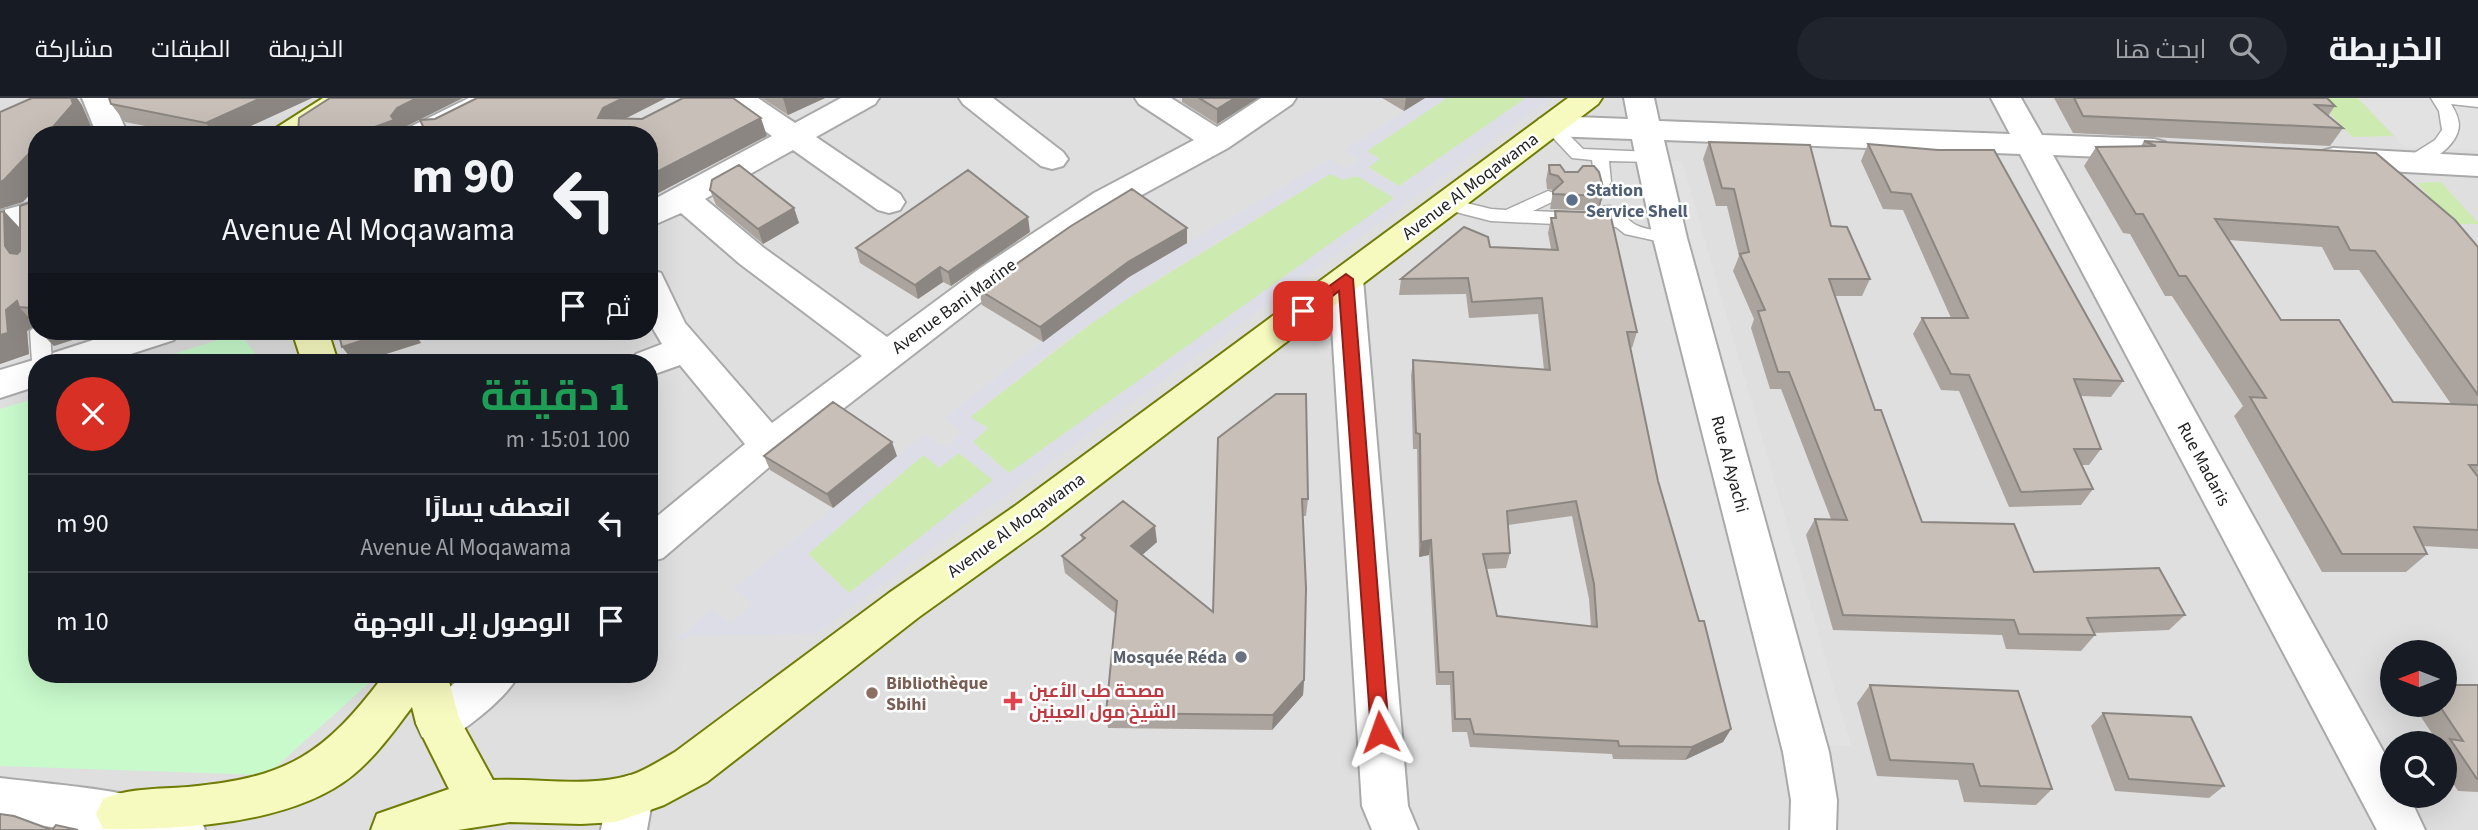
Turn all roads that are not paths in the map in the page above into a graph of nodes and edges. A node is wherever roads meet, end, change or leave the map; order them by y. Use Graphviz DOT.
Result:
graph roads {
  1 [pos="97,98"];
  2 [pos="348,98"];
  3 [pos="493,98"];
  4 [pos="738,98"];
  5 [pos="863,98"];
  6 [pos="974,98"];
  7 [pos="1150,98"];
  8 [pos="1281,98"];
  9 [pos="1587,98"];
  10 [pos="2006,98"];
  11 [pos="2439,98"];
  12 [pos="2478,102"];
  13 [pos="109,126"];
  14 [pos="300,126"];
  15 [pos="437,126"];
  16 [pos="1550,126"];
  17 [pos="1646,128"];
  18 [pos="792,135"];
  19 [pos="1217,141"];
  20 [pos="2031,143"];
  21 [pos="2180,150"];
  22 [pos="1592,156"];
  23 [pos="2302,156"];
  24 [pos="1052,159"];
  25 [pos="2412,163"];
  26 [pos="2478,166"];
  27 [pos="1574,172"];
  28 [pos="1602,182"];
  29 [pos="1548,197"];
  30 [pos="684,198"];
  31 [pos="889,202"];
  32 [pos="1446,204"];
  33 [pos="658,211"];
  34 [pos="1508,216"];
  35 [pos="28,218"];
  36 [pos="0,222"];
  37 [pos="1670,239"];
  38 [pos="1346,279"];
  39 [pos="658,302"];
  40 [pos="133,340"];
  41 [pos="685,349"];
  42 [pos="91,354"];
  43 [pos="886,355"];
  44 [pos="658,360"];
  45 [pos="28,375"];
  46 [pos="0,384"];
  47 [pos="769,446"];
  48 [pos="658,538"];
  49 [pos="403,683"];
  50 [pos="427,683"];
  51 [pos="486,683"];
  52 [pos="438,723"];
  53 [pos="0,799"];
  54 [pos="481,803"];
  55 [pos="627,813"];
  56 [pos="89,818"];
  57 [pos="1385,822"];
  58 [pos="182,830"];
  59 [pos="394,830"];
  60 [pos="1813,830"];
  61 [pos="2402,830"];
  1 -- 13 [label="street"];
  2 -- 14 [label="street"];
  3 -- 15 [label="street"];
  4 -- 18 [label="street"];
  5 -- 18 [label="street"];
  6 -- 24 [label="street"];
  7 -- 19 [label="street"];
  8 -- 19 [label="street, Avenue Bani Marine"];
  9 -- 16 [label="street, Avenue Al Moqawama"];
  10 -- 20 [label="street, Rue Madaris"];
  11 -- 12 [label="lane"];
  11 -- 25 [label="lane"];
  16 -- 17 [label="street"];
  16 -- 22 [label="lane"];
  16 -- 32 [label="street, Avenue Al Moqawama"];
  17 -- 20 [label="street"];
  17 -- 22 [label="lane"];
  17 -- 37 [label="street, Rue Al Ayachi"];
  18 -- 30 [label="street"];
  18 -- 31 [label="street"];
  19 -- 43 [label="street, Avenue Bani Marine"];
  20 -- 21 [label="street"];
  20 -- 61 [label="street, Rue Madaris"];
  22 -- 27 [label="lane"];
  22 -- 28 [label="lane"];
  23 -- 25 [label="street"];
  25 -- 26 [label="street"];
  29 -- 34 [label="lane"];
  30 -- 33 [label="street"];
  30 -- 43 [label="street"];
  32 -- 34 [label="lane"];
  32 -- 38 [label="street, Avenue Al Moqawama"];
  34 -- 37 [label="lane"];
  35 -- 36 [label="street"];
  37 -- 60 [label="street, Rue Al Ayachi"];
  38 -- 55 [label="street, Avenue Al Moqawama"];
  38 -- 57 [label="street"];
  39 -- 41 [label="street"];
  40 -- 42 [label="street"];
  41 -- 44 [label="street"];
  41 -- 47 [label="street"];
  43 -- 47 [label="street, Avenue Bani Marine"];
  45 -- 46 [label="street"];
  47 -- 48 [label="street, Avenue Bani Marine"];
  49 -- 56 [label="street"];
  50 -- 52 [label="street"];
  51 -- 52 [label="street"];
  52 -- 54 [label="street"];
  53 -- 56 [label="street"];
  54 -- 55 [label="street, Avenue Al Moqawama"];
  54 -- 59 [label="street, Avenue Al Moqawama"];
  56 -- 58 [label="street"];
}
